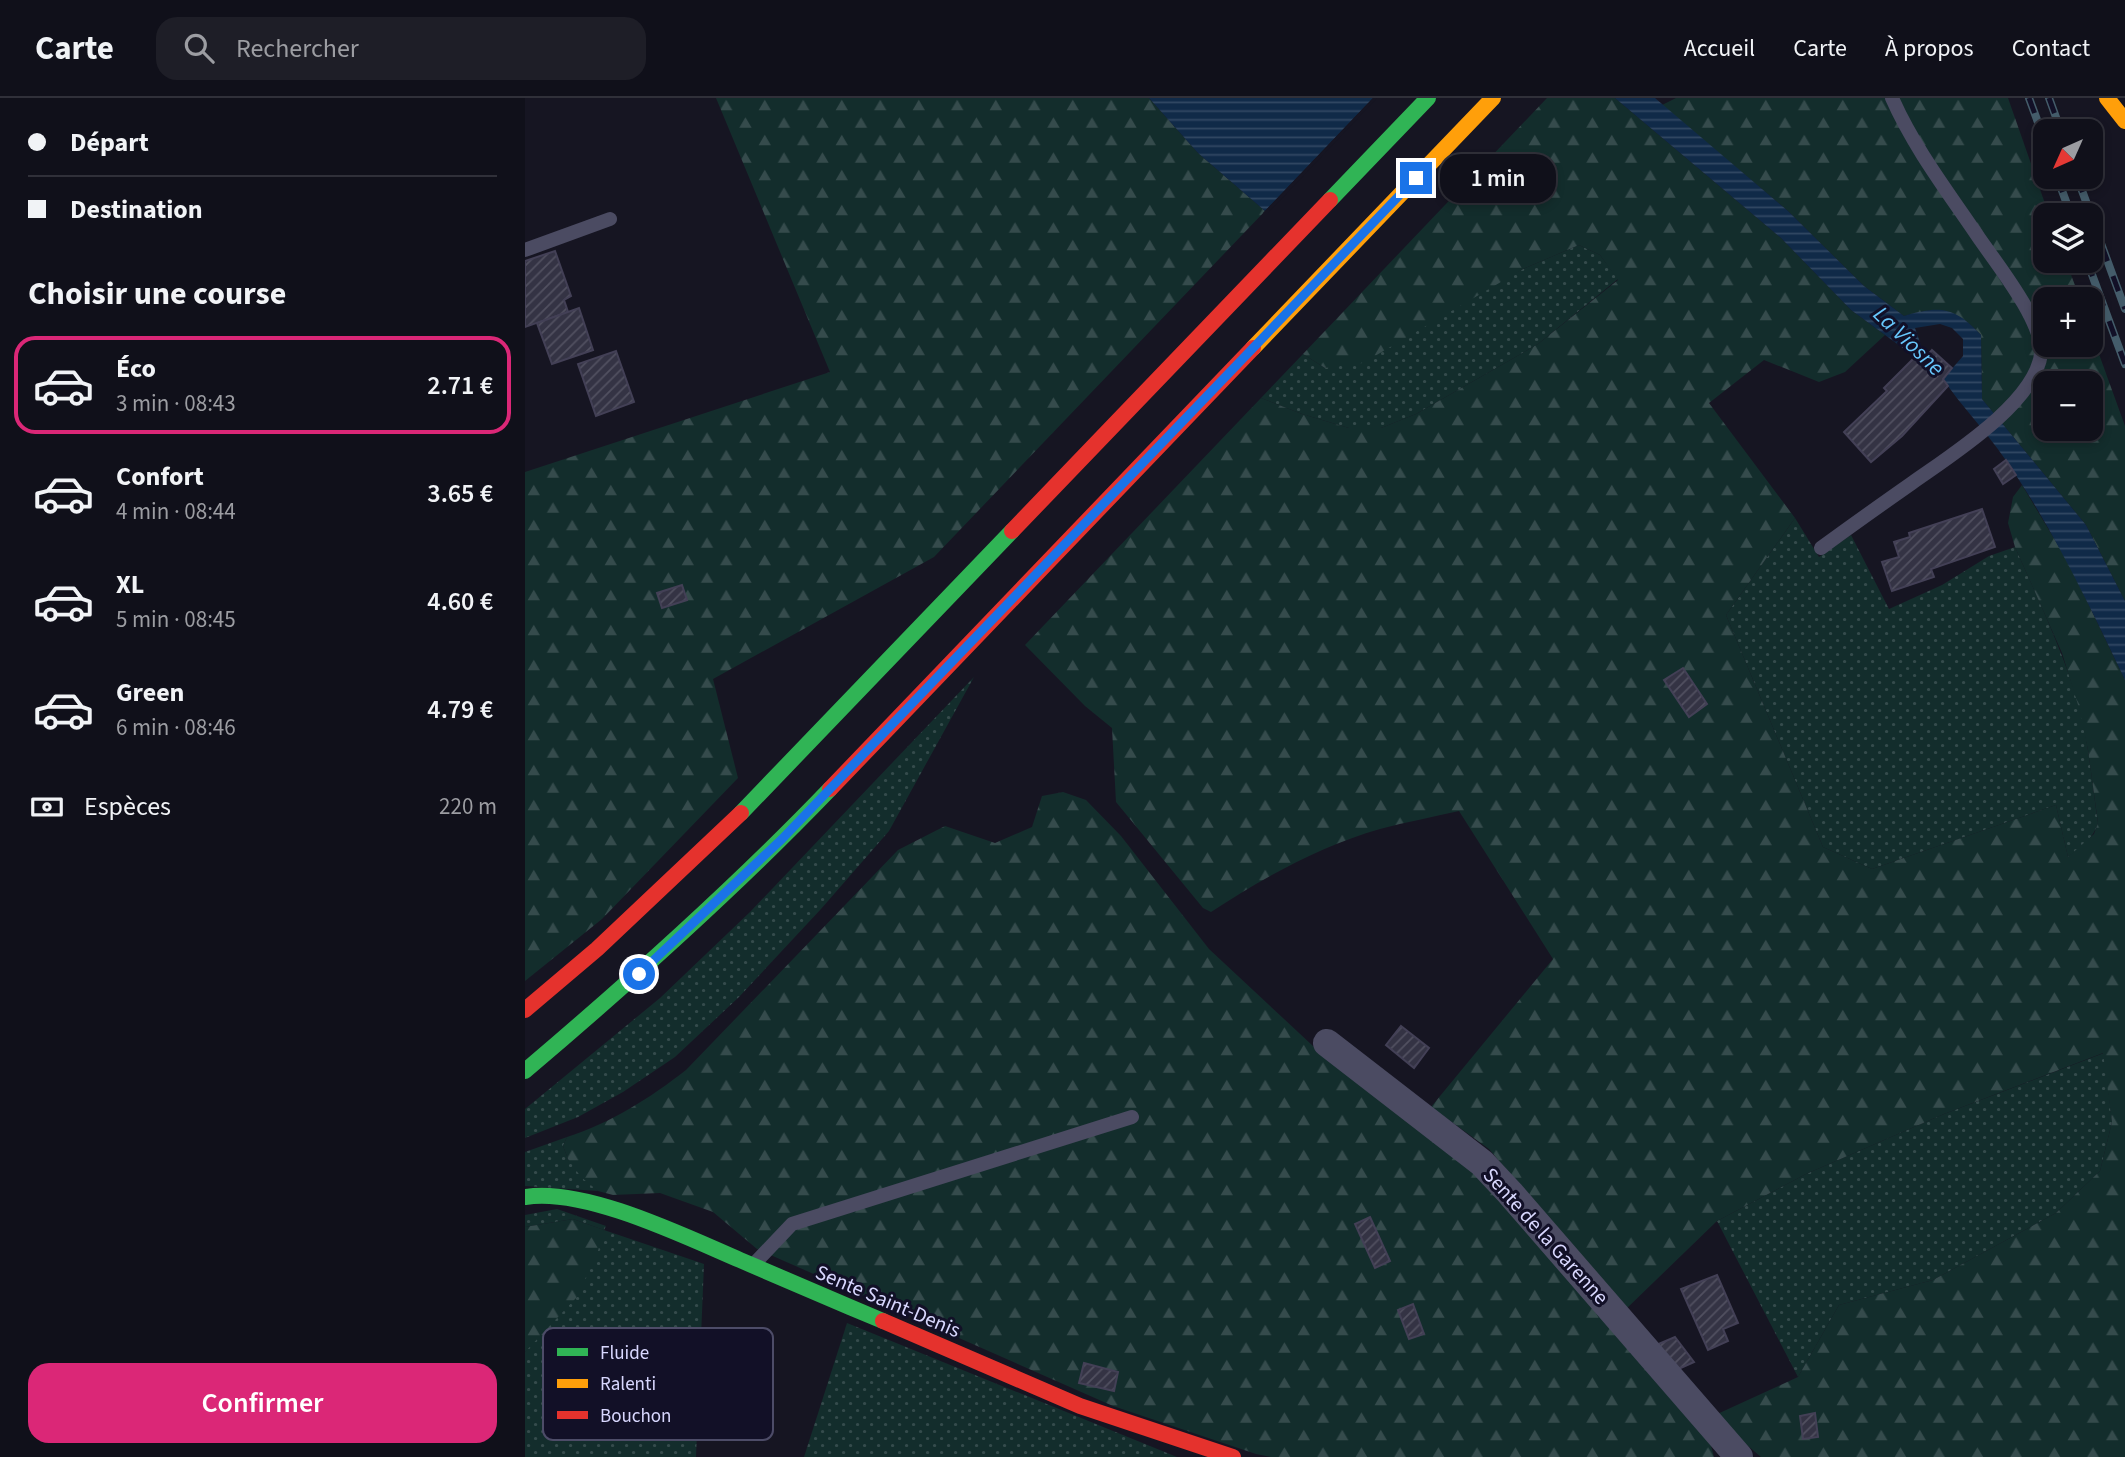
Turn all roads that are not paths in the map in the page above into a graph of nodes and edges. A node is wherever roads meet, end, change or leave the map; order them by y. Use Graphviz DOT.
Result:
graph roads {
  1 [pos="1427,98"];
  2 [pos="1493,98"];
  3 [pos="1892,98"];
  4 [pos="2107,98"];
  5 [pos="2125,121"];
  6 [pos="610,219"];
  7 [pos="525,250"];
  8 [pos="1821,548"];
  9 [pos="525,1010"];
  10 [pos="1327,1042"];
  11 [pos="525,1071"];
  12 [pos="1132,1116"];
  13 [pos="525,1197"];
  14 [pos="753,1265"];
  15 [pos="1199,1452"];
  16 [pos="1233,1457"];
  17 [pos="1739,1457"];
  1 -- 9 [label="main road"];
  2 -- 11 [label="main road"];
  3 -- 8 [label="lane"];
  4 -- 5 [label="main road"];
  6 -- 7 [label="lane"];
  10 -- 17 [label="street, Sente de la Garenne"];
  12 -- 14 [label="lane"];
  13 -- 14 [label="main road, Sente Saint-Denis"];
  14 -- 15 [label="main road, Sente Saint-Denis"];
  15 -- 16 [label="main road, Sente Saint-Denis"];
}
